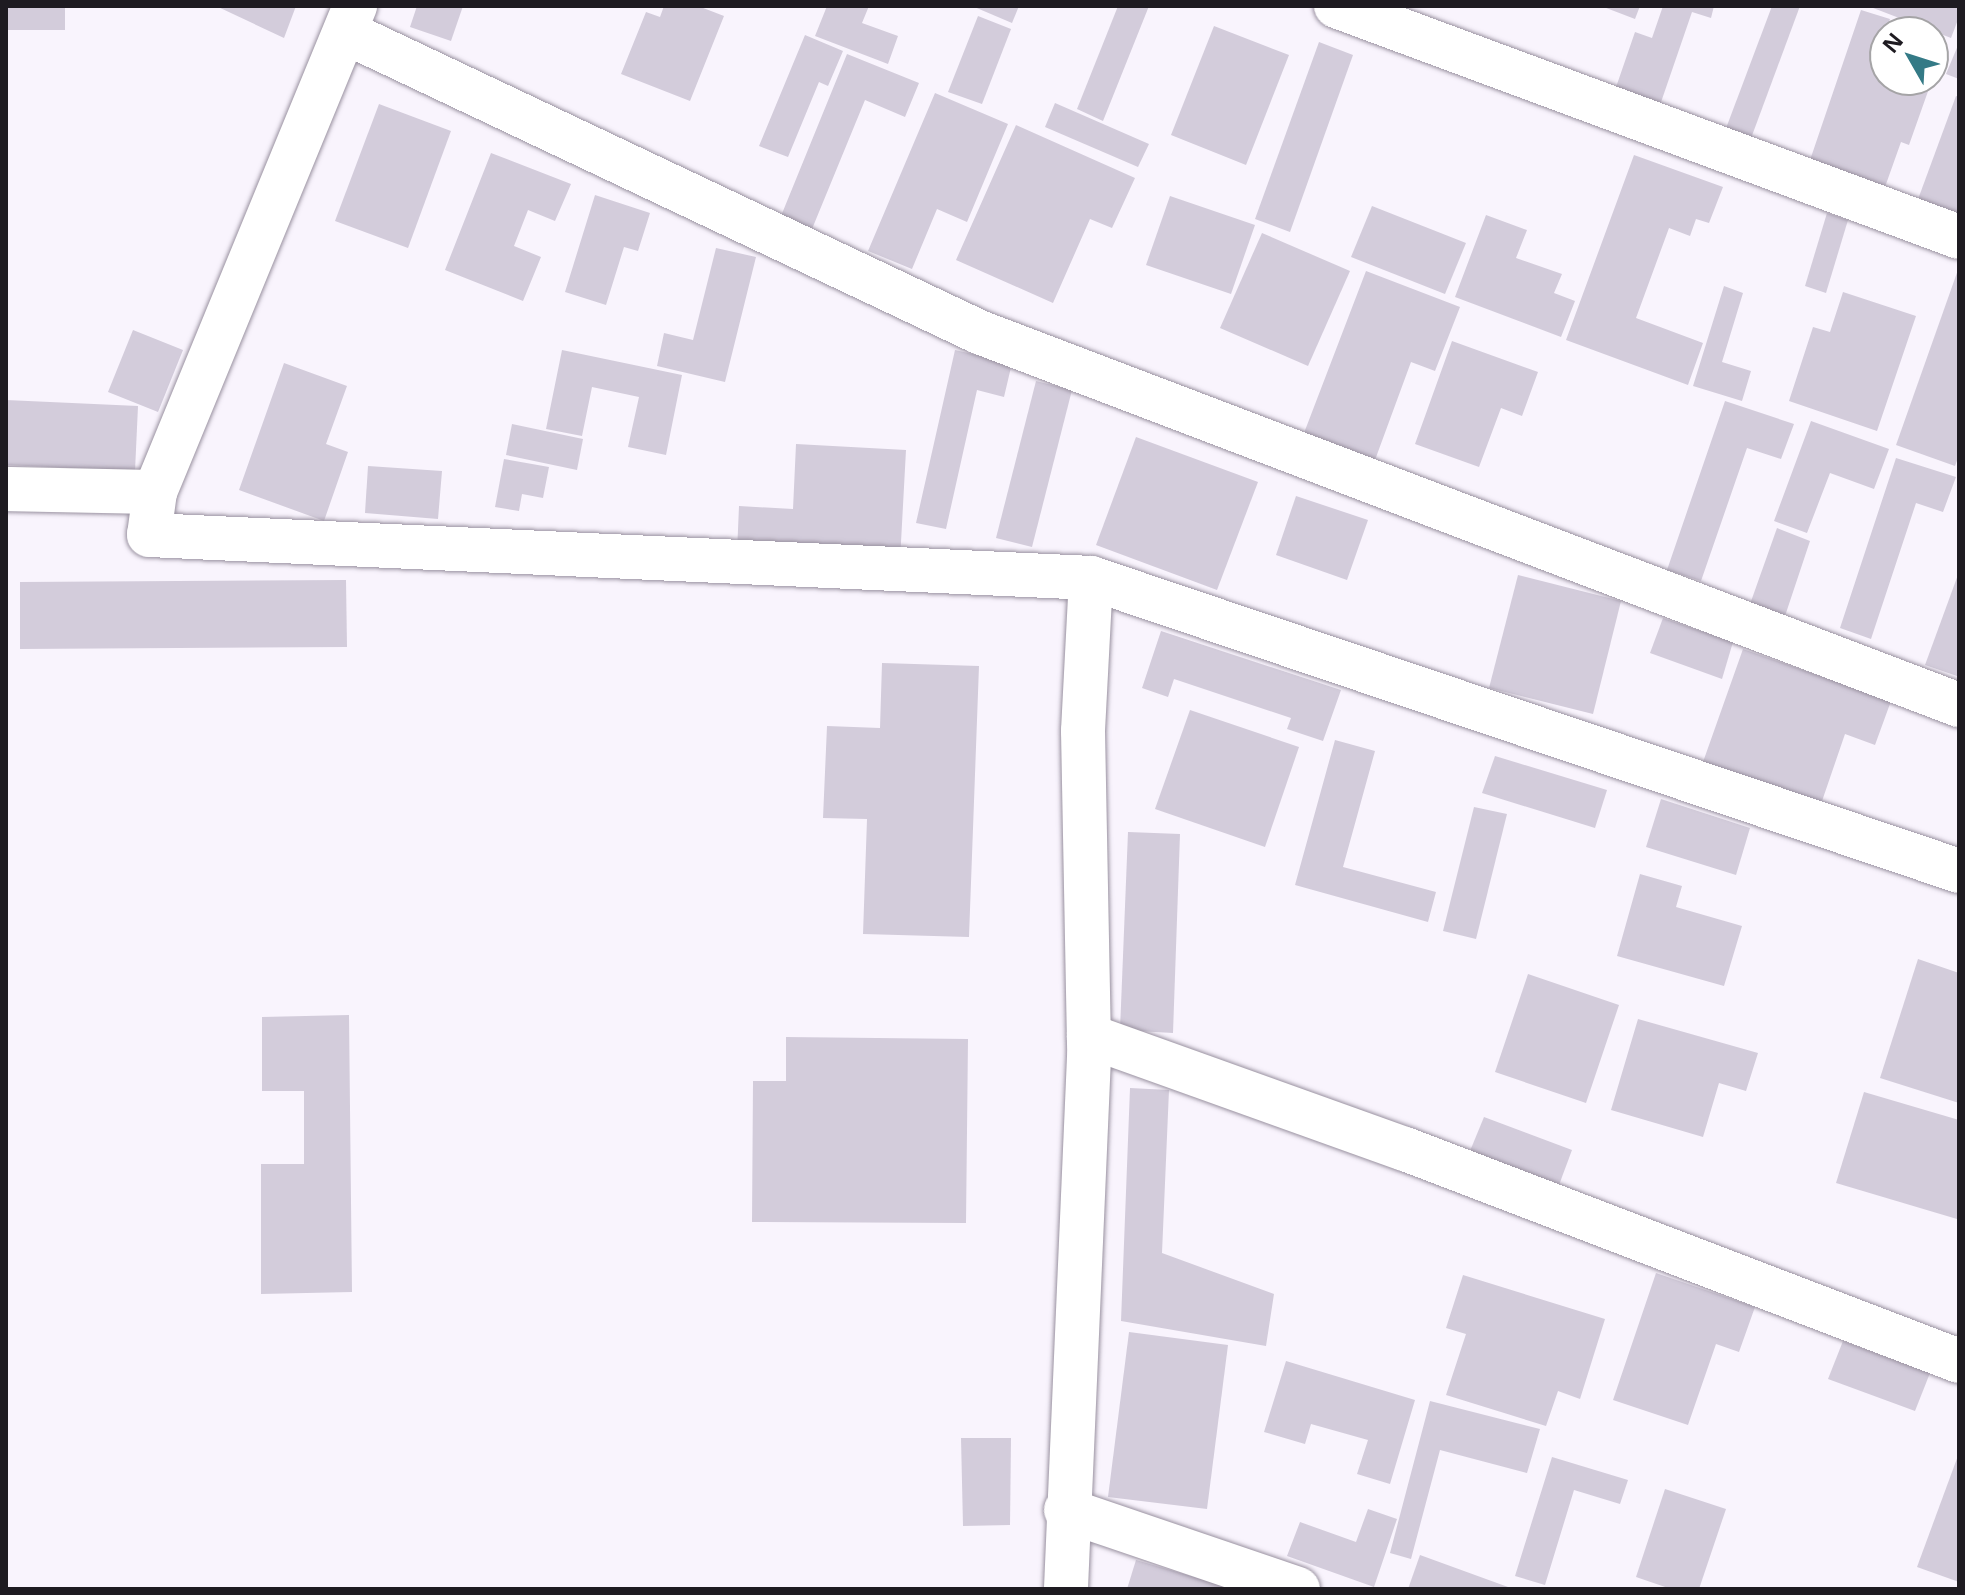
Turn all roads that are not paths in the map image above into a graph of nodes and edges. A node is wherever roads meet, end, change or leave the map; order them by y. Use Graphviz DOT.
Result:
graph roads {
  1 [pos="1336,6"];
  2 [pos="350,19"];
  3 [pos="1959,237"];
  4 [pos="6,489"];
  5 [pos="155,492"];
  6 [pos="1091,578"];
  7 [pos="1959,705"];
  8 [pos="1959,871"];
  9 [pos="1089,1036"];
  10 [pos="1959,1361"];
  11 [pos="1066,1510"];
  12 [pos="1066,1589"];
  13 [pos="1298,1589"];
  1 -- 3 [label="street"];
  2 -- 5 [label="street"];
  2 -- 7 [label="street"];
  4 -- 5 [label="street"];
  5 -- 6 [label="street"];
  6 -- 8 [label="street"];
  6 -- 9 [label="street"];
  9 -- 10 [label="street"];
  9 -- 11 [label="street"];
  11 -- 12 [label="street"];
  11 -- 13 [label="street"];
}
